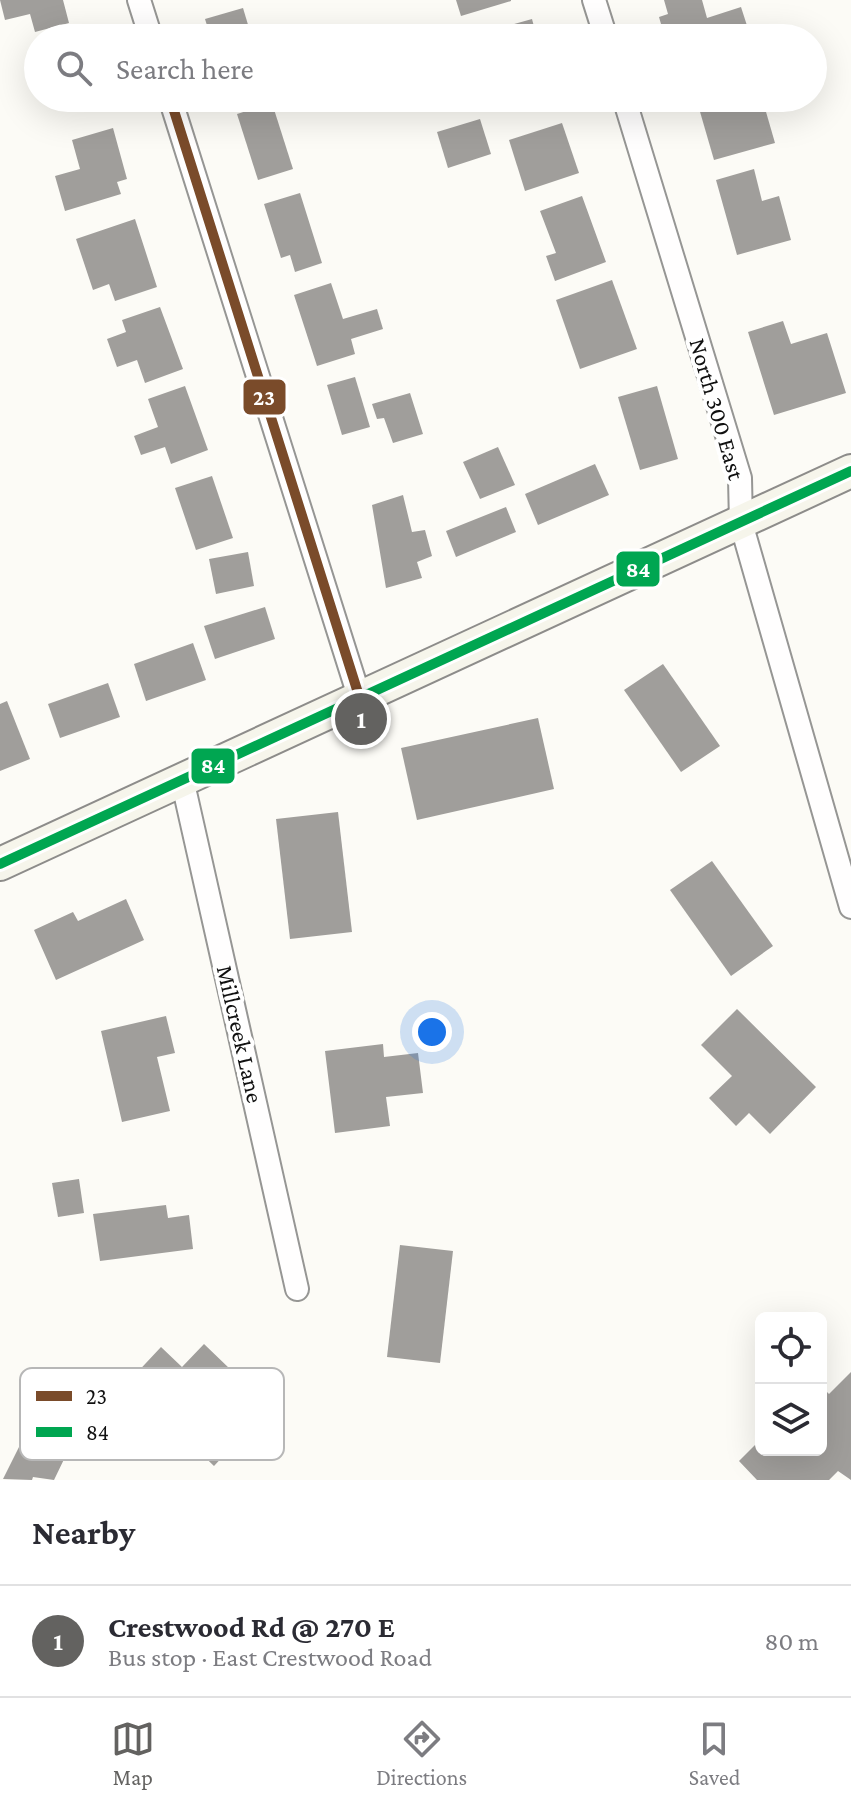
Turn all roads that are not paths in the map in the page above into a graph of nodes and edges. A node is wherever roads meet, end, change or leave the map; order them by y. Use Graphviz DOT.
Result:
graph roads {
  1 [pos="139,0"];
  2 [pos="594,0"];
  3 [pos="147,24"];
  4 [pos="602,24"];
  5 [pos="174,112"];
  6 [pos="628,112"];
  7 [pos="851,471"];
  8 [pos="741,523"];
  9 [pos="359,696"];
  10 [pos="182,779"];
  11 [pos="0,864"];
  12 [pos="851,907"];
  13 [pos="297,1289"];
  1 -- 3 [label="street"];
  2 -- 4 [label="street"];
  5 -- 9 [label="street"];
  6 -- 8 [label="street, North 300 East"];
  7 -- 8 [label="street"];
  8 -- 9 [label="street"];
  8 -- 12 [label="street, North 300 East"];
  9 -- 10 [label="street"];
  10 -- 11 [label="street"];
  10 -- 13 [label="street, Millcreek Lane"];
}
